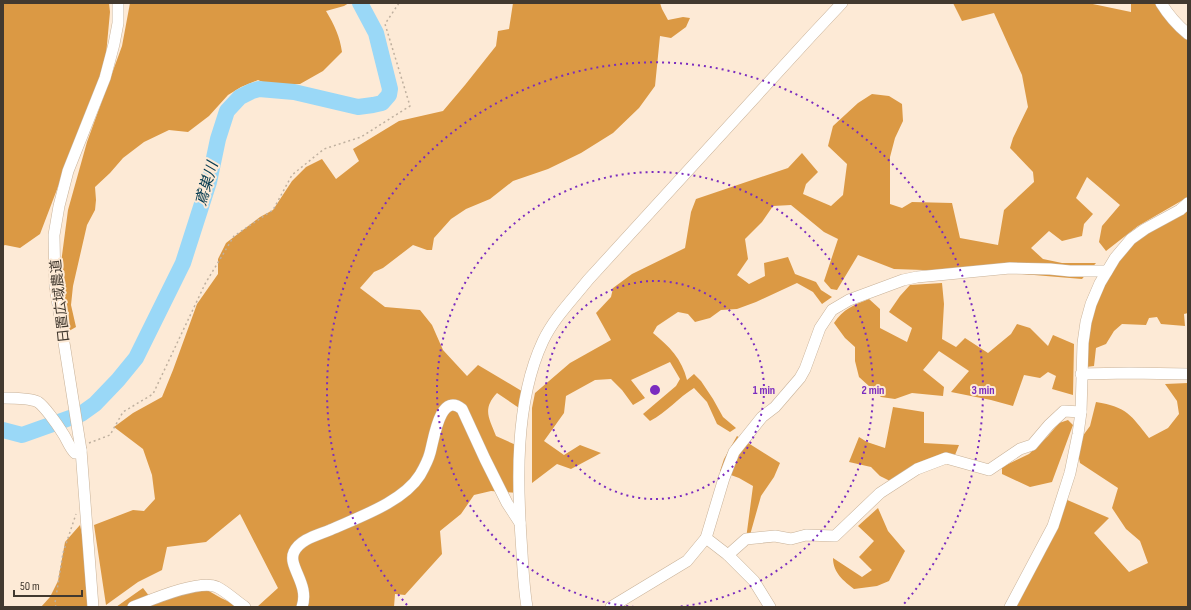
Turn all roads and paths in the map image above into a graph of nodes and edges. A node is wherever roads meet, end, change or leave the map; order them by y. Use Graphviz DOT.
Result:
graph roads {
  1 [pos="118,3"];
  2 [pos="399,3"];
  3 [pos="842,3"];
  4 [pos="1161,3"];
  5 [pos="1188,34"];
  6 [pos="1188,203"];
  7 [pos="1107,271"];
  8 [pos="1081,374"];
  9 [pos="1188,374"];
  10 [pos="3,398"];
  11 [pos="1081,412"];
  12 [pos="84,448"];
  13 [pos="77,509"];
  14 [pos="520,523"];
  15 [pos="706,538"];
  16 [pos="728,555"];
  17 [pos="56,607"];
  18 [pos="94,607"];
  19 [pos="133,607"];
  20 [pos="245,607"];
  21 [pos="302,607"];
  22 [pos="526,607"];
  23 [pos="611,607"];
  24 [pos="770,607"];
  25 [pos="1010,607"];
  1 -- 12 [label="street, 日置広域農道"];
  2 -- 12 [label="path"];
  3 -- 14 [label="street"];
  4 -- 5 [label="street"];
  6 -- 7 [label="street"];
  7 -- 8 [label="street"];
  7 -- 15 [label="street"];
  8 -- 9 [label="street"];
  8 -- 11 [label="street"];
  10 -- 12 [label="street"];
  11 -- 16 [label="street"];
  11 -- 25 [label="street"];
  12 -- 18 [label="street, 日置広域農道"];
  13 -- 17 [label="path"];
  14 -- 21 [label="street"];
  14 -- 22 [label="street"];
  15 -- 16 [label="street"];
  15 -- 23 [label="street"];
  16 -- 24 [label="street"];
  19 -- 20 [label="street"];
}
